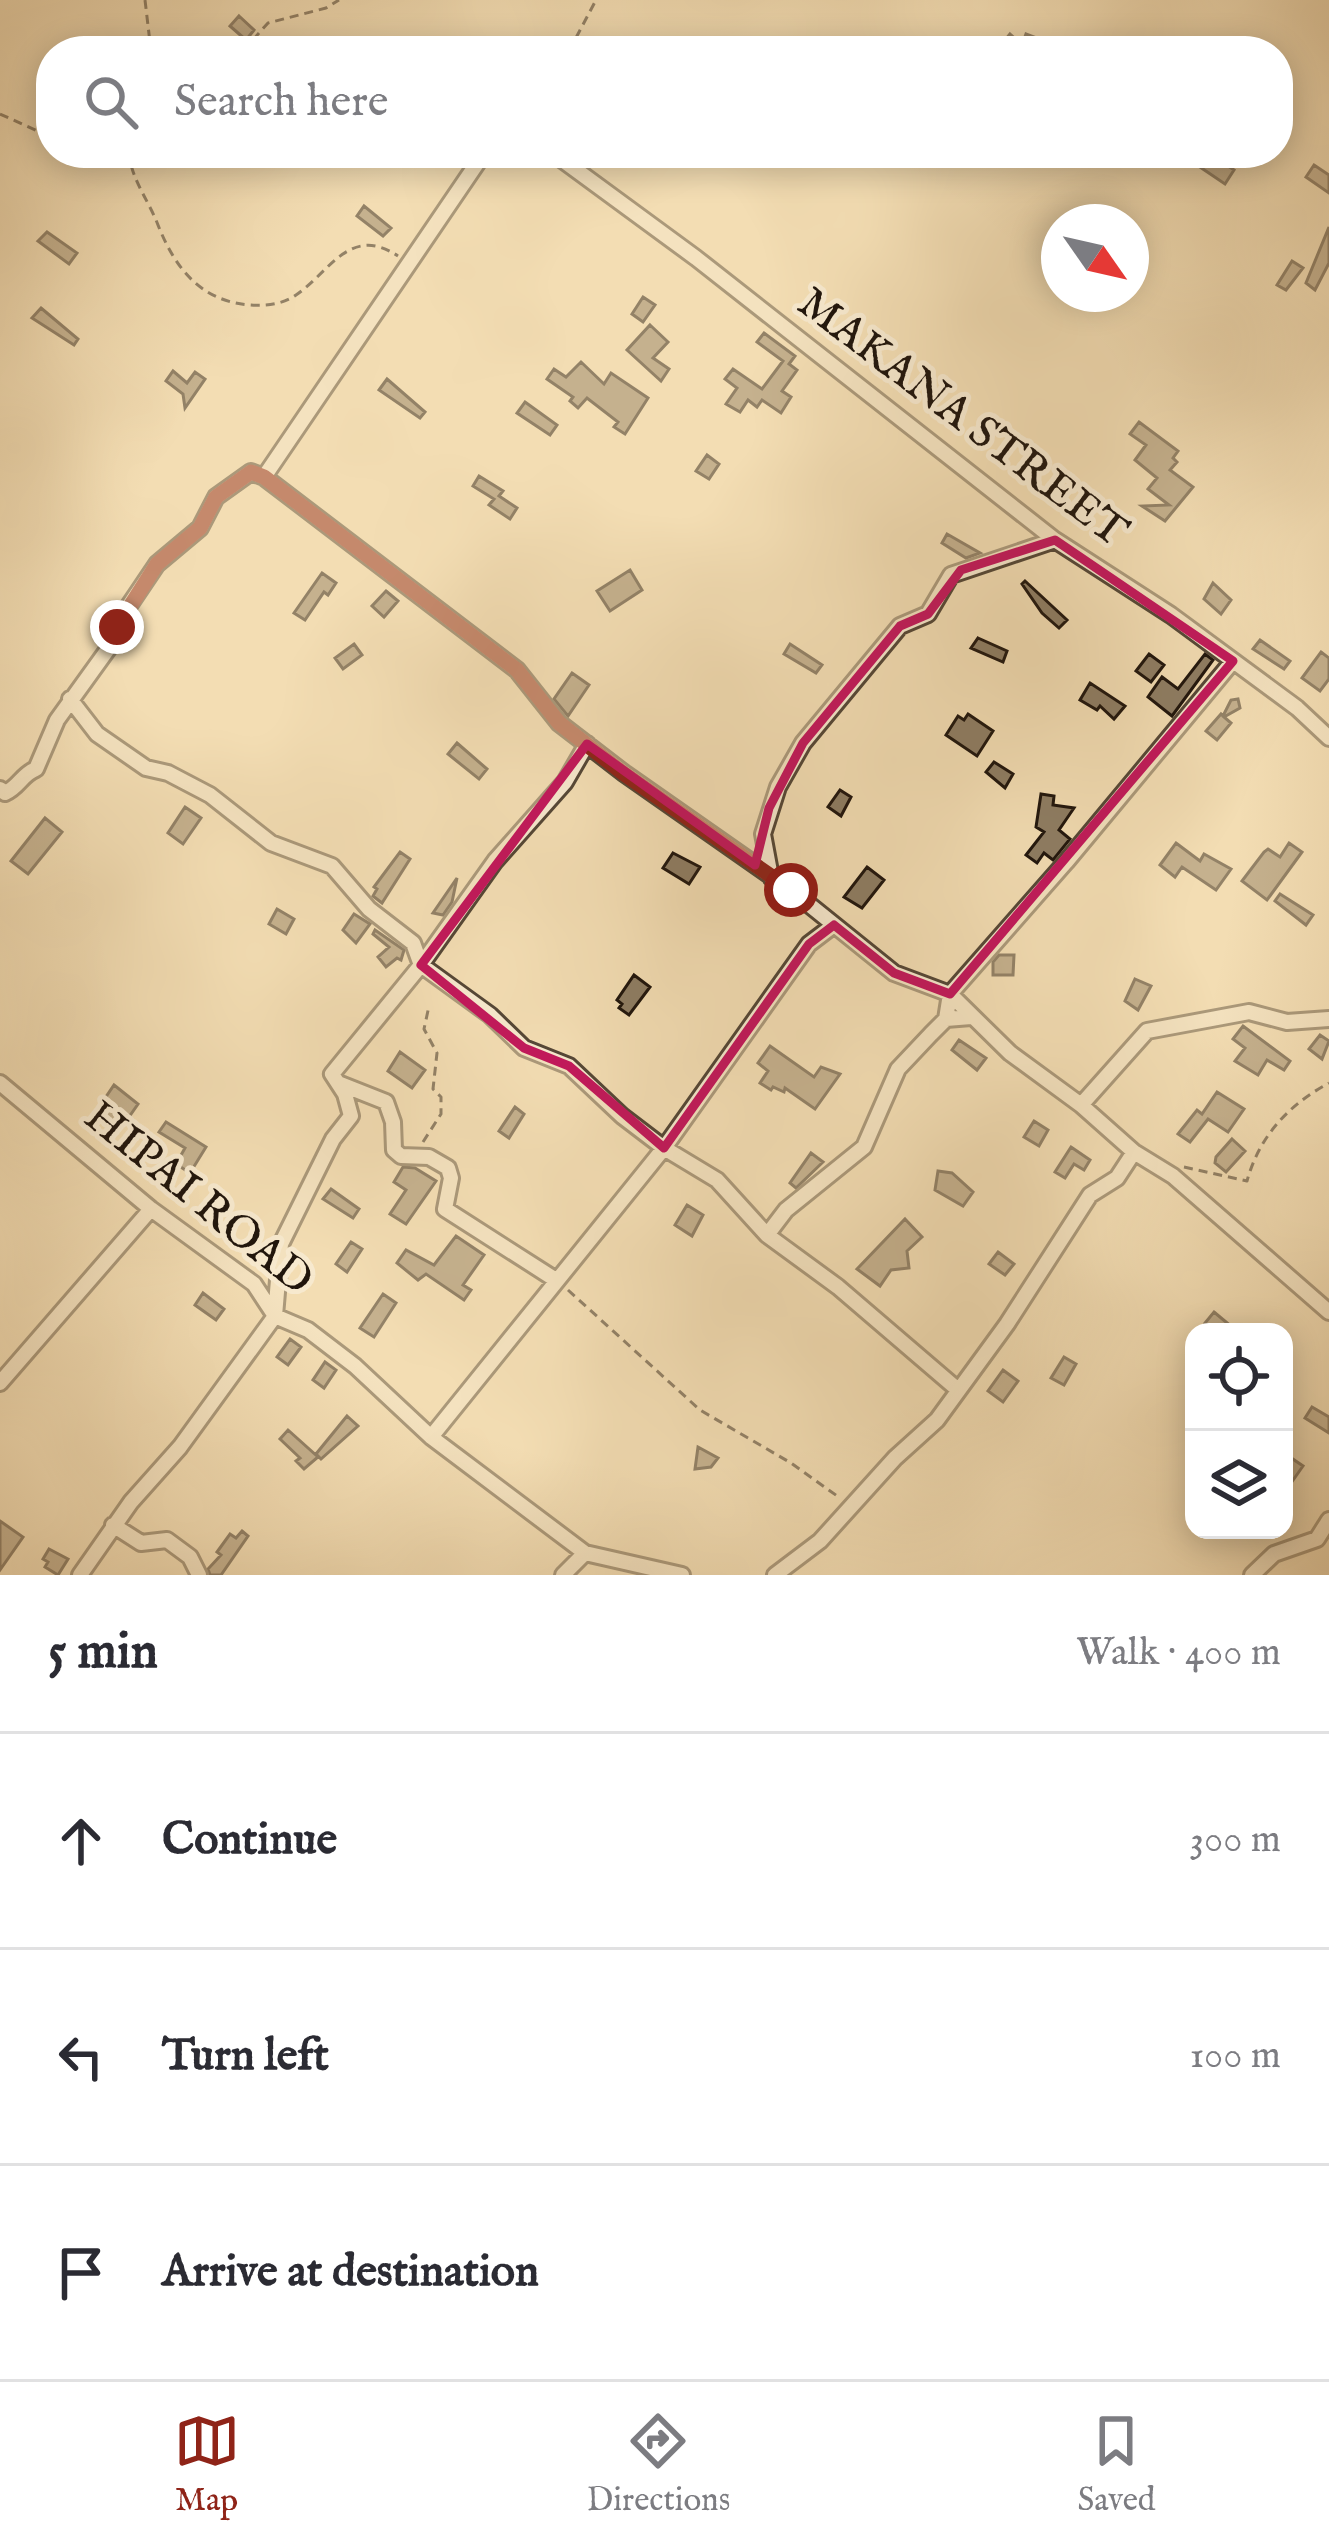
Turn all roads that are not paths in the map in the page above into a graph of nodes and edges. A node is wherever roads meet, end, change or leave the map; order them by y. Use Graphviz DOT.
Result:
graph roads {
  1 [pos="474,168"];
  2 [pos="573,168"];
  3 [pos="264,477"];
  4 [pos="1055,541"];
  5 [pos="1233,661"];
  6 [pos="70,699"];
  7 [pos="1329,738"];
  8 [pos="587,744"];
  9 [pos="0,790"];
  10 [pos="771,877"];
  11 [pos="834,925"];
  12 [pos="422,965"];
  13 [pos="950,994"];
  14 [pos="971,1017"];
  15 [pos="946,1019"];
  16 [pos="1329,1019"];
  17 [pos="338,1082"];
  18 [pos="0,1083"];
  19 [pos="1081,1105"];
  20 [pos="664,1148"];
  21 [pos="1134,1152"];
  22 [pos="151,1209"];
  23 [pos="767,1235"];
  24 [pos="556,1280"];
  25 [pos="1329,1312"];
  26 [pos="275,1316"];
  27 [pos="0,1383"];
  28 [pos="956,1389"];
  29 [pos="431,1437"];
  30 [pos="1329,1520"];
  31 [pos="113,1526"];
  32 [pos="585,1553"];
  33 [pos="80,1575"];
  34 [pos="199,1575"];
  35 [pos="563,1575"];
  36 [pos="682,1575"];
  37 [pos="775,1575"];
  38 [pos="1252,1575"];
  1 -- 3 [label="street"];
  2 -- 4 [label="street, MAKANA STREET"];
  3 -- 6 [label="street"];
  3 -- 8 [label="street"];
  4 -- 5 [label="street, MAKANA STREET"];
  4 -- 10 [label="street"];
  5 -- 7 [label="street, MAKANA STREET"];
  5 -- 13 [label="street"];
  6 -- 9 [label="street"];
  6 -- 12 [label="street"];
  8 -- 10 [label="street"];
  8 -- 12 [label="street"];
  10 -- 11 [label="street"];
  11 -- 13 [label="street"];
  11 -- 20 [label="street"];
  12 -- 17 [label="street"];
  12 -- 20 [label="street"];
  13 -- 14 [label="street"];
  13 -- 15 [label="street"];
  14 -- 15 [label="street"];
  14 -- 19 [label="street"];
  15 -- 23 [label="street"];
  16 -- 19 [label="street"];
  17 -- 24 [label="street"];
  17 -- 26 [label="street"];
  18 -- 22 [label="street, HIPAI ROAD"];
  19 -- 21 [label="street"];
  20 -- 23 [label="street"];
  20 -- 24 [label="street"];
  21 -- 25 [label="street"];
  21 -- 28 [label="street"];
  22 -- 26 [label="street, HIPAI ROAD"];
  22 -- 27 [label="street"];
  23 -- 28 [label="street"];
  24 -- 29 [label="street"];
  26 -- 29 [label="street, HIPAI ROAD"];
  26 -- 31 [label="street"];
  28 -- 37 [label="street"];
  29 -- 32 [label="street, HIPAI ROAD"];
  30 -- 38 [label="street"];
  31 -- 33 [label="street"];
  31 -- 34 [label="street"];
  32 -- 35 [label="street"];
  32 -- 36 [label="street"];
}
